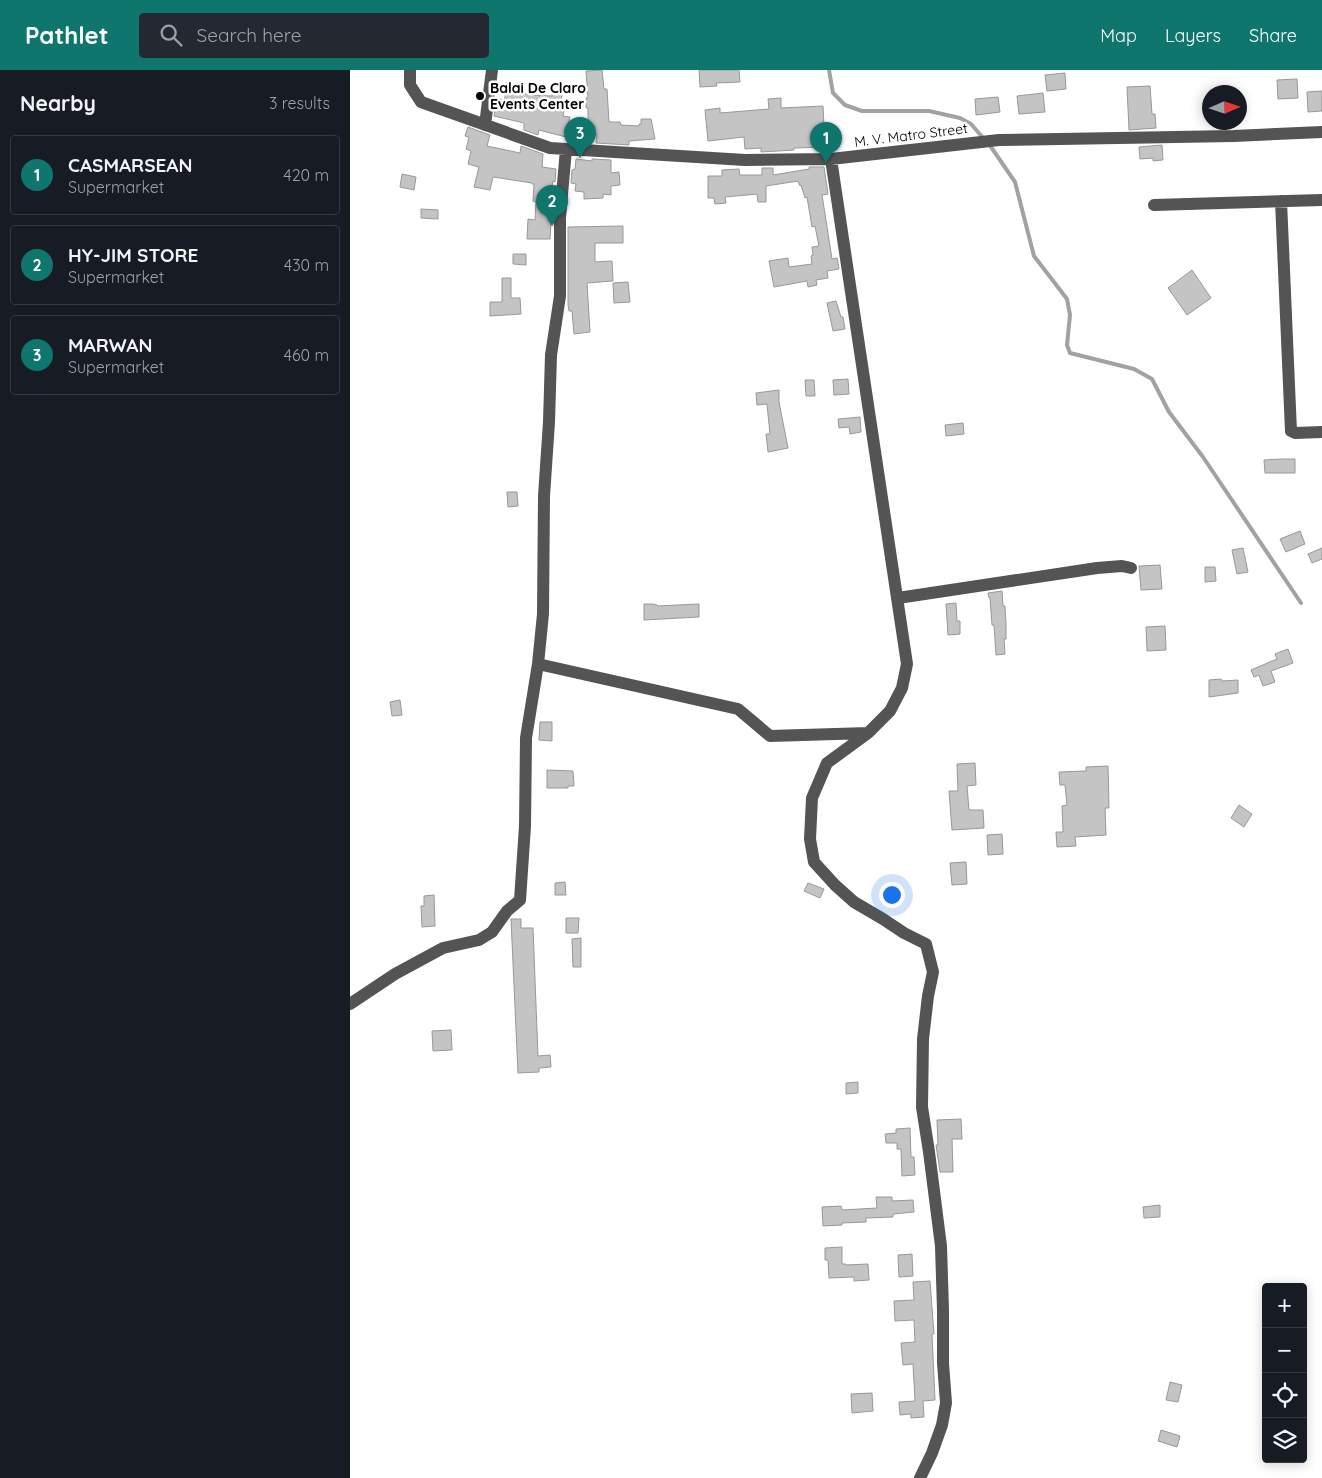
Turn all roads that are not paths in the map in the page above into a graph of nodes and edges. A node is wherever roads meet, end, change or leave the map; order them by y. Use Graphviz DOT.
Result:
graph roads {
  1 [pos="410,70"];
  2 [pos="492,70"];
  3 [pos="485,125"];
  4 [pos="1322,132"];
  5 [pos="566,149"];
  6 [pos="831,159"];
  7 [pos="1322,200"];
  8 [pos="1282,201"];
  9 [pos="1154,205"];
  10 [pos="1322,432"];
  11 [pos="1131,568"];
  12 [pos="898,598"];
  13 [pos="538,664"];
  14 [pos="868,733"];
  15 [pos="350,1004"];
  16 [pos="920,1478"];
  1 -- 3 [label="street, M. V. Matro Street"];
  2 -- 3 [label="street"];
  3 -- 5 [label="street, M. V. Matro Street"];
  4 -- 6 [label="street, M. V. Matro Street"];
  5 -- 6 [label="street, M. V. Matro Street"];
  5 -- 13 [label="street"];
  6 -- 12 [label="street"];
  7 -- 8 [label="street"];
  8 -- 9 [label="street"];
  8 -- 10 [label="street"];
  11 -- 12 [label="street"];
  12 -- 14 [label="street"];
  13 -- 14 [label="street"];
  13 -- 15 [label="street"];
  14 -- 16 [label="street"];
}
